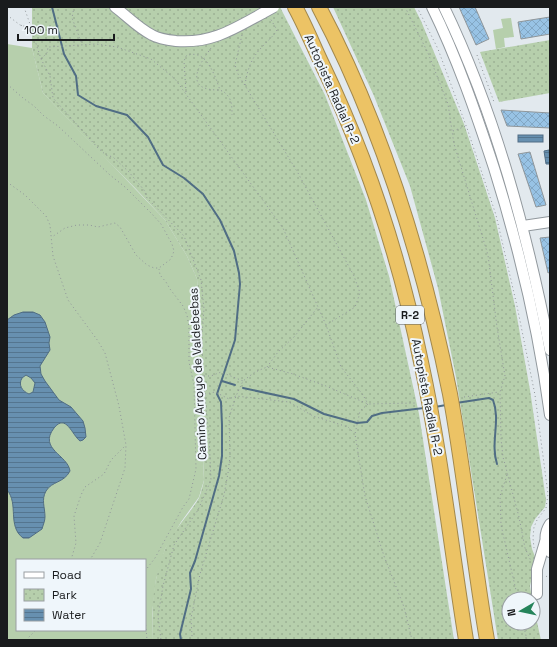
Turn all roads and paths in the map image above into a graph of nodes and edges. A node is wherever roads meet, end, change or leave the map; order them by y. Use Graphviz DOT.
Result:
graph roads {
  1 [pos="24,7"];
  2 [pos="74,7"];
  3 [pos="115,7"];
  4 [pos="295,7"];
  5 [pos="319,7"];
  6 [pos="405,7"];
  7 [pos="417,7"];
  8 [pos="432,7"];
  9 [pos="444,7"];
  10 [pos="268,11"];
  11 [pos="7,15"];
  12 [pos="20,25"];
  13 [pos="31,28"];
  14 [pos="242,35"];
  15 [pos="34,36"];
  16 [pos="83,44"];
  17 [pos="211,48"];
  18 [pos="476,55"];
  19 [pos="203,58"];
  20 [pos="40,59"];
  21 [pos="7,84"];
  22 [pos="245,86"];
  23 [pos="220,90"];
  24 [pos="186,94"];
  25 [pos="494,102"];
  26 [pos="232,115"];
  27 [pos="466,126"];
  28 [pos="452,132"];
  29 [pos="7,182"];
  30 [pos="550,222"];
  31 [pos="523,226"];
  32 [pos="52,238"];
  33 [pos="159,268"];
  34 [pos="318,307"];
  35 [pos="326,325"];
  36 [pos="550,350"];
  37 [pos="267,367"];
  38 [pos="203,376"];
  39 [pos="243,381"];
  40 [pos="500,392"];
  41 [pos="205,394"];
  42 [pos="236,396"];
  43 [pos="464,397"];
  44 [pos="416,403"];
  45 [pos="368,404"];
  46 [pos="550,415"];
  47 [pos="355,434"];
  48 [pos="126,445"];
  49 [pos="507,474"];
  50 [pos="550,524"];
  51 [pos="546,542"];
  52 [pos="550,552"];
  53 [pos="71,559"];
  54 [pos="91,559"];
  55 [pos="537,563"];
  56 [pos="146,570"];
  57 [pos="516,591"];
  58 [pos="537,591"];
  59 [pos="146,628"];
  60 [pos="35,631"];
  61 [pos="26,640"];
  62 [pos="147,640"];
  63 [pos="161,640"];
  64 [pos="193,640"];
  65 [pos="412,640"];
  66 [pos="466,640"];
  67 [pos="487,640"];
  1 -- 13 [label="path, Camino Arroyo de Valdebebas"];
  2 -- 16 [label="path"];
  3 -- 10 [label="street"];
  4 -- 66 [label="highway, Autopista Radial R-2 / R-2"];
  5 -- 67 [label="highway, Autopista Radial R-2 / R-2"];
  6 -- 28 [label="path"];
  7 -- 27 [label="path"];
  8 -- 46 [label="street"];
  9 -- 31 [label="street"];
  10 -- 22 [label="path"];
  11 -- 12 [label="path"];
  12 -- 13 [label="path"];
  12 -- 15 [label="path"];
  13 -- 15 [label="path, Camino Arroyo de Valdebebas"];
  14 -- 22 [label="path"];
  15 -- 20 [label="path, Camino Arroyo de Valdebebas"];
  16 -- 20 [label="path"];
  16 -- 24 [label="path"];
  17 -- 19 [label="path"];
  18 -- 25 [label="path"];
  19 -- 23 [label="path"];
  19 -- 23 [label="path"];
  19 -- 24 [label="path"];
  20 -- 38 [label="path, Camino Arroyo de Valdebebas"];
  21 -- 33 [label="path"];
  22 -- 35 [label="path"];
  23 -- 26 [label="path"];
  24 -- 34 [label="path"];
  27 -- 28 [label="path"];
  27 -- 55 [label="path"];
  28 -- 40 [label="path"];
  29 -- 32 [label="path"];
  30 -- 31 [label="street"];
  31 -- 36 [label="street"];
  32 -- 33 [label="path"];
  32 -- 48 [label="path"];
  33 -- 56 [label="path"];
  34 -- 35 [label="path"];
  34 -- 37 [label="path"];
  35 -- 45 [label="path"];
  37 -- 39 [label="path"];
  37 -- 45 [label="path"];
  38 -- 39 [label="path"];
  38 -- 41 [label="path, Camino Arroyo de Valdebebas"];
  39 -- 42 [label="path"];
  40 -- 43 [label="path"];
  40 -- 49 [label="path"];
  41 -- 42 [label="path"];
  41 -- 63 [label="path, Camino Arroyo de Valdebebas"];
  42 -- 47 [label="path"];
  42 -- 64 [label="path"];
  44 -- 45 [label="path"];
  45 -- 47 [label="path"];
  47 -- 65 [label="path"];
  48 -- 53 [label="path"];
  48 -- 54 [label="path"];
  49 -- 55 [label="path"];
  49 -- 57 [label="path"];
  50 -- 51 [label="street"];
  51 -- 52 [label="street"];
  51 -- 55 [label="street"];
  55 -- 58 [label="street"];
  59 -- 62 [label="path"];
  60 -- 61 [label="path"];
}
